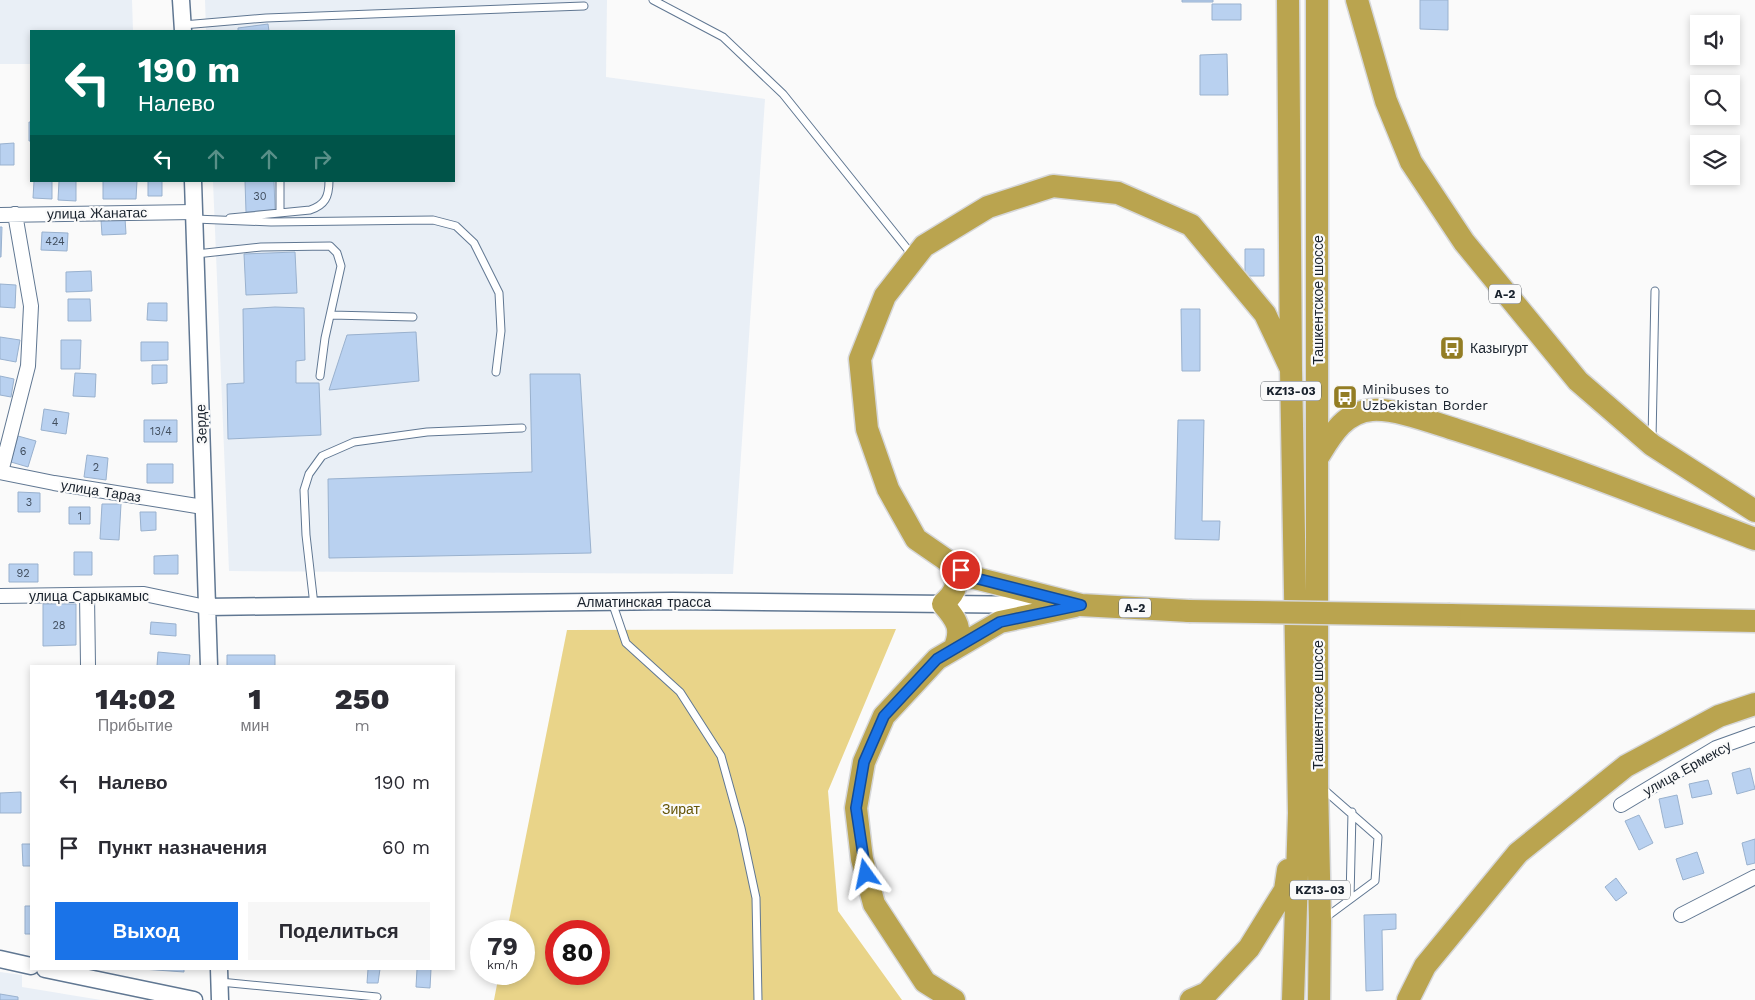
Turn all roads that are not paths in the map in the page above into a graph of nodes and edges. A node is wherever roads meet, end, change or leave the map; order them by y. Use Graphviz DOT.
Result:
graph roads {
  1 [pos="182,0"];
  2 [pos="653,0"];
  3 [pos="1288,0"];
  4 [pos="1317,0"];
  5 [pos="1357,0"];
  6 [pos="536,4"];
  7 [pos="584,6"];
  8 [pos="183,28"];
  9 [pos="192,182"];
  10 [pos="280,182"];
  11 [pos="330,182"];
  12 [pos="280,213"];
  13 [pos="15,214"];
  14 [pos="0,215"];
  15 [pos="194,215"];
  16 [pos="220,220"];
  17 [pos="196,254"];
  18 [pos="914,259"];
  19 [pos="1654,291"];
  20 [pos="331,315"];
  21 [pos="412,317"];
  22 [pos="1290,369"];
  23 [pos="496,372"];
  24 [pos="320,376"];
  25 [pos="522,428"];
  26 [pos="1652,445"];
  27 [pos="1318,464"];
  28 [pos="1,472"];
  29 [pos="1292,473"];
  30 [pos="203,507"];
  31 [pos="1755,511"];
  32 [pos="1755,539"];
  33 [pos="950,563"];
  34 [pos="88,595"];
  35 [pos="0,596"];
  36 [pos="612,602"];
  37 [pos="943,604"];
  38 [pos="1081,605"];
  39 [pos="314,606"];
  40 [pos="206,607"];
  41 [pos="1755,621"];
  42 [pos="954,649"];
  43 [pos="88,665"];
  44 [pos="208,665"];
  45 [pos="1755,704"];
  46 [pos="1755,734"];
  47 [pos="1311,782"];
  48 [pos="1621,805"];
  49 [pos="1299,812"];
  50 [pos="1352,812"];
  51 [pos="1755,877"];
  52 [pos="1350,899"];
  53 [pos="1680,915"];
  54 [pos="1320,921"];
  55 [pos="0,959"];
  56 [pos="30,966"];
  57 [pos="56,970"];
  58 [pos="90,973"];
  59 [pos="220,975"];
  60 [pos="377,997"];
  61 [pos="194,1000"];
  62 [pos="220,1000"];
  63 [pos="758,1000"];
  64 [pos="954,1000"];
  65 [pos="1192,1000"];
  66 [pos="1293,1000"];
  67 [pos="1319,1000"];
  68 [pos="1408,1000"];
  1 -- 8 [label="street"];
  2 -- 18 [label="lane"];
  3 -- 4 [label="highway"];
  3 -- 22 [label="highway, KZ13-03"];
  4 -- 27 [label="highway, Ташкентское шоссе / KZ13-03"];
  5 -- 26 [label="highway, A-2"];
  6 -- 7 [label="lane"];
  6 -- 8 [label="lane"];
  9 -- 15 [label="street, Зерде"];
  10 -- 12 [label="lane"];
  11 -- 12 [label="lane"];
  12 -- 16 [label="lane"];
  13 -- 14 [label="street, улица Жанатас"];
  13 -- 15 [label="street, улица Жанатас"];
  13 -- 28 [label="street"];
  15 -- 16 [label="lane"];
  15 -- 17 [label="street, Зерде"];
  16 -- 23 [label="lane"];
  17 -- 20 [label="lane"];
  17 -- 30 [label="street, Зерде"];
  18 -- 22 [label="highway"];
  18 -- 33 [label="highway"];
  19 -- 26 [label="lane"];
  20 -- 21 [label="lane"];
  20 -- 24 [label="lane"];
  22 -- 29 [label="highway, KZ13-03"];
  25 -- 39 [label="lane"];
  26 -- 31 [label="highway, A-2"];
  27 -- 29 [label="highway"];
  27 -- 32 [label="highway"];
  27 -- 47 [label="highway, Ташкентское шоссе / KZ13-03"];
  28 -- 30 [label="street, улица Тараз"];
  29 -- 47 [label="highway, KZ13-03"];
  30 -- 40 [label="street, Зерде"];
  33 -- 37 [label="highway"];
  33 -- 38 [label="highway"];
  34 -- 35 [label="street, улица Сарыкамыс"];
  34 -- 40 [label="street, улица Сарыкамыс"];
  34 -- 43 [label="street"];
  36 -- 37 [label="street, Алматинская трасса"];
  36 -- 39 [label="street, Алматинская трасса"];
  36 -- 63 [label="lane"];
  37 -- 38 [label="street, Алматинская трасса"];
  37 -- 42 [label="highway"];
  38 -- 41 [label="highway, A-2, bridge"];
  38 -- 42 [label="highway"];
  39 -- 40 [label="street, Алматинская трасса"];
  40 -- 44 [label="street, Зерде"];
  42 -- 64 [label="highway"];
  45 -- 68 [label="highway"];
  46 -- 48 [label="street, улица Ермексу"];
  47 -- 49 [label="highway"];
  47 -- 50 [label="lane"];
  47 -- 54 [label="highway, KZ13-03"];
  49 -- 65 [label="highway"];
  49 -- 66 [label="highway, KZ13-03"];
  50 -- 52 [label="lane"];
  50 -- 52 [label="lane"];
  51 -- 53 [label="street"];
  52 -- 54 [label="lane"];
  54 -- 67 [label="highway, KZ13-03"];
  55 -- 56 [label="street"];
  57 -- 58 [label="street"];
  58 -- 61 [label="street"];
  59 -- 60 [label="lane"];
  59 -- 62 [label="street"];
}
